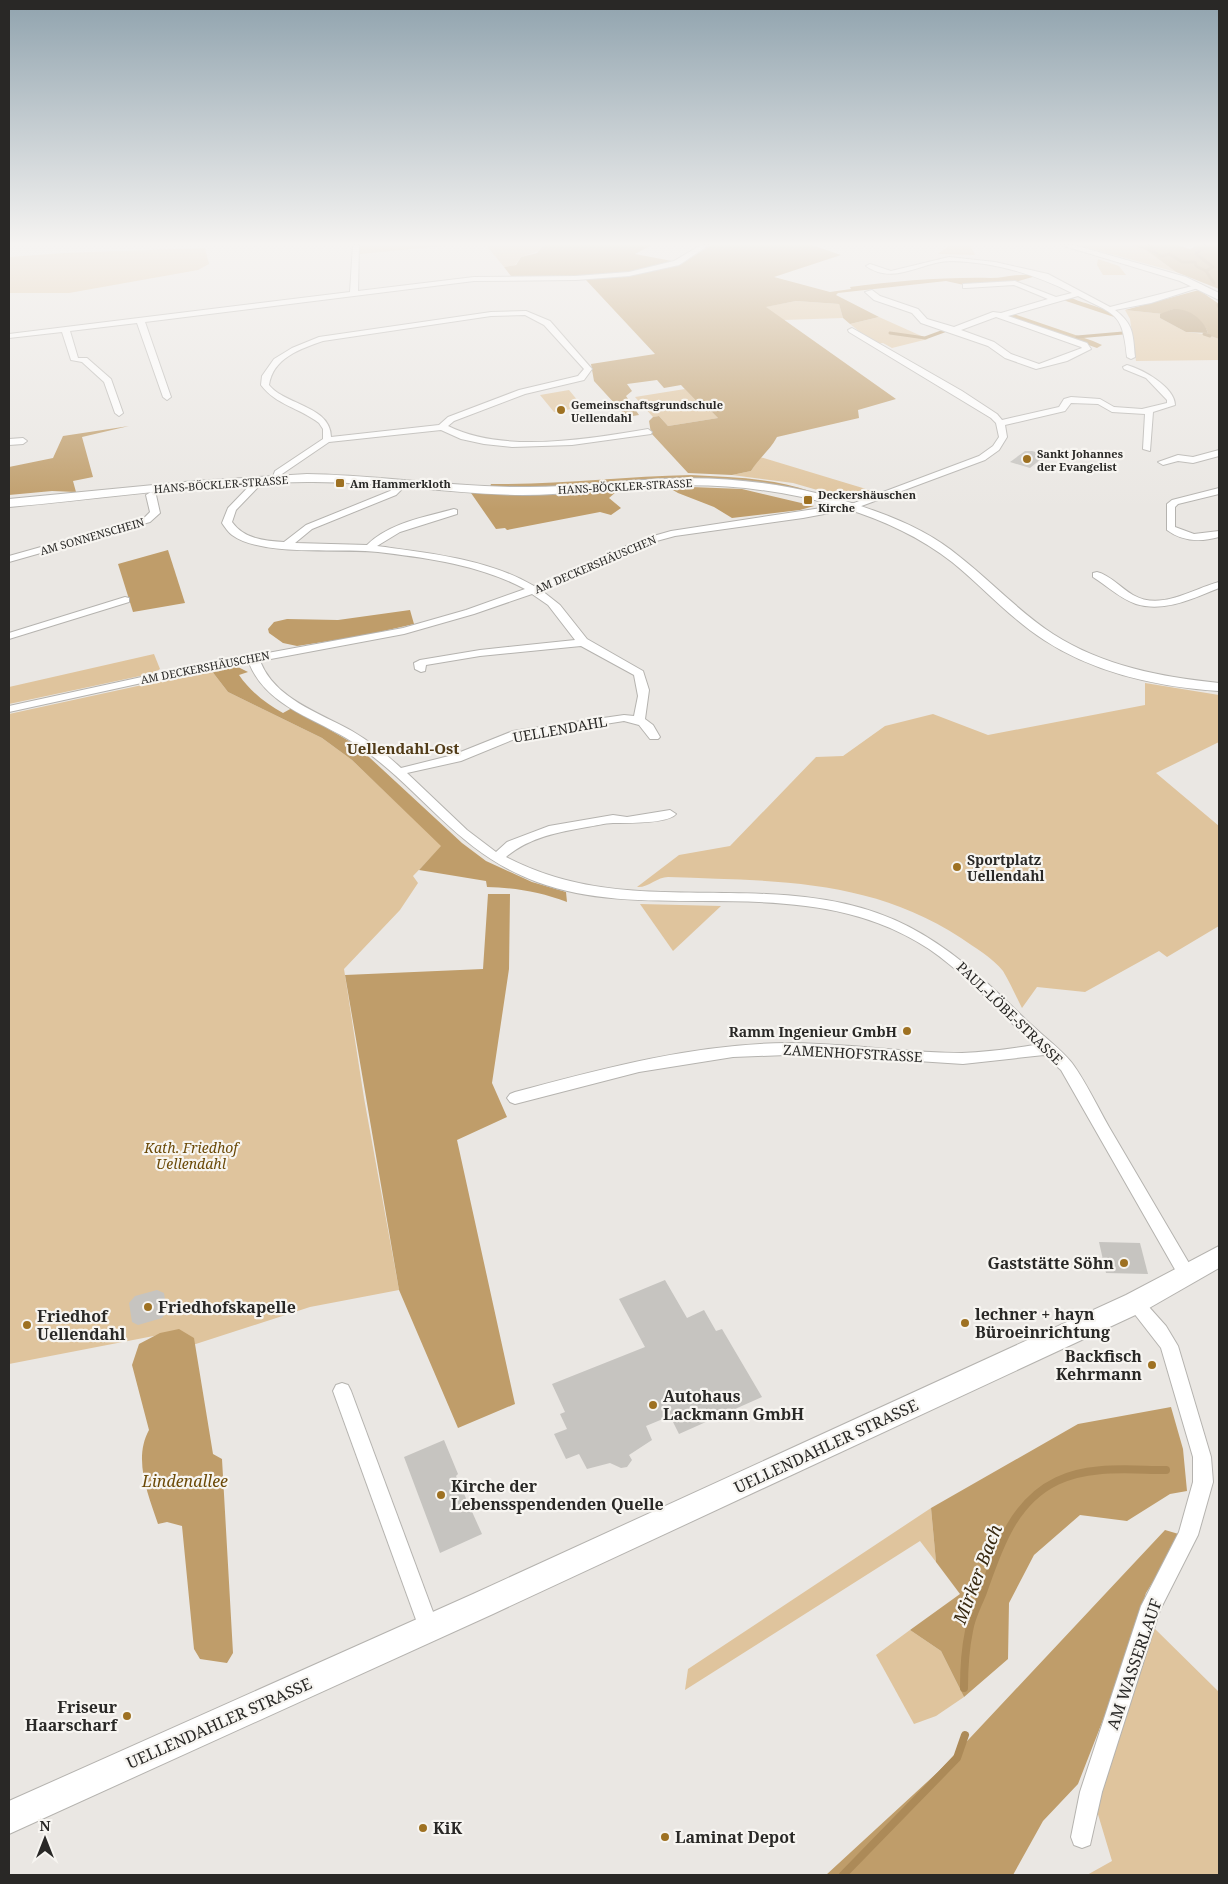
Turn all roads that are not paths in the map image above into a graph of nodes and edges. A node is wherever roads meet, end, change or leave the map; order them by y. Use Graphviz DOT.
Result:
graph roads {
  1 [pos="31,333"];
  2 [pos="67,333"];
  3 [pos="145,333"];
  4 [pos="368,333"];
  5 [pos="556,333"];
  6 [pos="856,333"];
  7 [pos="962,333"];
  8 [pos="1053,333"];
  9 [pos="1129,333"];
  10 [pos="9,336"];
  11 [pos="1131,357"];
  12 [pos="1127,367"];
  13 [pos="167,397"];
  14 [pos="1149,412"];
  15 [pos="119,413"];
  16 [pos="1000,423"];
  17 [pos="442,427"];
  18 [pos="648,432"];
  19 [pos="327,440"];
  20 [pos="23,441"];
  21 [pos="9,442"];
  22 [pos="1147,449"];
  23 [pos="1219,453"];
  24 [pos="1162,462"];
  25 [pos="278,479"];
  26 [pos="259,480"];
  27 [pos="402,484"];
  28 [pos="1219,491"];
  29 [pos="151,494"];
  30 [pos="9,503"];
  31 [pos="850,506"];
  32 [pos="454,512"];
  33 [pos="1219,534"];
  34 [pos="287,544"];
  35 [pos="370,548"];
  36 [pos="9,559"];
  37 [pos="1097,575"];
  38 [pos="1219,585"];
  39 [pos="533,590"];
  40 [pos="125,600"];
  41 [pos="9,636"];
  42 [pos="584,642"];
  43 [pos="253,658"];
  44 [pos="421,669"];
  45 [pos="1219,687"];
  46 [pos="9,709"];
  47 [pos="639,719"];
  48 [pos="654,738"];
  49 [pos="397,772"];
  50 [pos="670,814"];
  51 [pos="498,858"];
  52 [pos="1045,1049"];
  53 [pos="515,1098"];
  54 [pos="1219,1256"];
  55 [pos="1188,1274"];
  56 [pos="1135,1303"];
  57 [pos="342,1391"];
  58 [pos="429,1628"];
  59 [pos="9,1818"];
  60 [pos="1082,1836"];
  1 -- 10 [label="street"];
  2 -- 15 [label="street"];
  3 -- 13 [label="street"];
  4 -- 19 [label="street"];
  5 -- 17 [label="street"];
  6 -- 16 [label="street"];
  7 -- 8 [label="street"];
  9 -- 11 [label="street"];
  12 -- 14 [label="street"];
  14 -- 16 [label="street"];
  14 -- 22 [label="street"];
  16 -- 31 [label="street, AM DECKERSHÄUSCHEN"];
  17 -- 18 [label="street"];
  17 -- 19 [label="street"];
  19 -- 25 [label="street"];
  20 -- 21 [label="street"];
  23 -- 24 [label="street"];
  25 -- 26 [label="street, HANS-BÖCKLER-STRASSE"];
  25 -- 27 [label="street, HANS-BÖCKLER-STRASSE"];
  26 -- 30 [label="street, HANS-BÖCKLER-STRASSE"];
  26 -- 34 [label="street"];
  27 -- 31 [label="street, HANS-BÖCKLER-STRASSE"];
  27 -- 34 [label="street"];
  28 -- 33 [label="street"];
  29 -- 36 [label="street, AM SONNENSCHEIN"];
  31 -- 39 [label="street, AM DECKERSHÄUSCHEN"];
  31 -- 45 [label="street, HANS-BÖCKLER-STRASSE"];
  32 -- 35 [label="street"];
  34 -- 35 [label="street"];
  35 -- 39 [label="street"];
  37 -- 38 [label="street"];
  39 -- 42 [label="street"];
  39 -- 43 [label="street, AM DECKERSHÄUSCHEN"];
  40 -- 41 [label="street"];
  42 -- 44 [label="street"];
  42 -- 47 [label="street"];
  43 -- 46 [label="street, AM DECKERSHÄUSCHEN"];
  43 -- 49 [label="street"];
  47 -- 48 [label="street"];
  47 -- 49 [label="street, UELLENDAHL"];
  49 -- 51 [label="street"];
  50 -- 51 [label="street"];
  51 -- 52 [label="street, PAUL-LÖBE-STRASSE"];
  52 -- 53 [label="street, ZAMENHOFSTRASSE"];
  52 -- 55 [label="street, PAUL-LÖBE-STRASSE"];
  54 -- 55 [label="main road, UELLENDAHLER STRASSE"];
  55 -- 56 [label="main road, UELLENDAHLER STRASSE"];
  56 -- 58 [label="main road, UELLENDAHLER STRASSE"];
  56 -- 60 [label="street, AM WASSERLAUF"];
  57 -- 58 [label="street"];
  58 -- 59 [label="main road, UELLENDAHLER STRASSE"];
}
